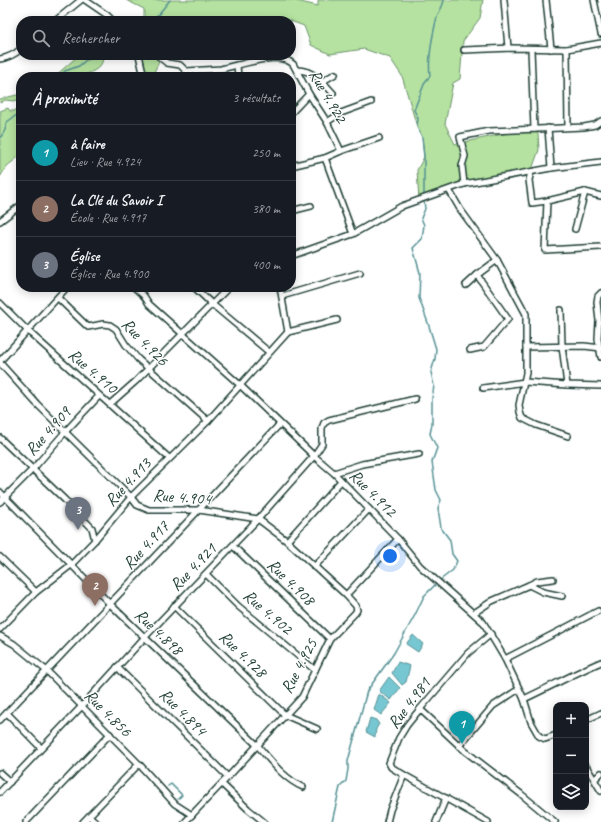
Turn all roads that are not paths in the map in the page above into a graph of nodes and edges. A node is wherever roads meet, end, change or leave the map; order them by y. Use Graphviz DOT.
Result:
graph roads {
  1 [pos="81,0"];
  2 [pos="85,0"];
  3 [pos="504,0"];
  4 [pos="546,0"];
  5 [pos="594,0"];
  6 [pos="61,16"];
  7 [pos="108,16"];
  8 [pos="601,34"];
  9 [pos="601,43"];
  10 [pos="508,48"];
  11 [pos="532,49"];
  12 [pos="551,49"];
  13 [pos="567,49"];
  14 [pos="464,50"];
  15 [pos="16,53"];
  16 [pos="0,59"];
  17 [pos="140,60"];
  18 [pos="163,60"];
  19 [pos="265,60"];
  20 [pos="288,60"];
  21 [pos="238,65"];
  22 [pos="297,70"];
  23 [pos="186,71"];
  24 [pos="143,72"];
  25 [pos="238,72"];
  26 [pos="334,74"];
  27 [pos="323,81"];
  28 [pos="333,93"];
  29 [pos="309,94"];
  30 [pos="371,102"];
  31 [pos="296,108"];
  32 [pos="327,122"];
  33 [pos="601,122"];
  34 [pos="568,127"];
  35 [pos="548,128"];
  36 [pos="534,129"];
  37 [pos="379,138"];
  38 [pos="341,151"];
  39 [pos="324,158"];
  40 [pos="601,162"];
  41 [pos="296,165"];
  42 [pos="551,168"];
  43 [pos="531,172"];
  44 [pos="464,184"];
  45 [pos="449,190"];
  46 [pos="585,192"];
  47 [pos="601,196"];
  48 [pos="547,201"];
  49 [pos="311,206"];
  50 [pos="16,209"];
  51 [pos="296,210"];
  52 [pos="0,221"];
  53 [pos="575,229"];
  54 [pos="353,234"];
  55 [pos="601,247"];
  56 [pos="296,254"];
  57 [pos="497,260"];
  58 [pos="360,273"];
  59 [pos="477,275"];
  60 [pos="466,285"];
  61 [pos="63,292"];
  62 [pos="140,292"];
  63 [pos="199,292"];
  64 [pos="225,292"];
  65 [pos="281,292"];
  66 [pos="296,292"];
  67 [pos="296,292"];
  68 [pos="601,293"];
  69 [pos="282,296"];
  70 [pos="58,298"];
  71 [pos="0,303"];
  72 [pos="213,305"];
  73 [pos="561,310"];
  74 [pos="337,320"];
  75 [pos="28,331"];
  76 [pos="288,332"];
  77 [pos="183,333"];
  78 [pos="562,346"];
  79 [pos="526,347"];
  80 [pos="601,348"];
  81 [pos="470,350"];
  82 [pos="269,352"];
  83 [pos="601,357"];
  84 [pos="0,362"];
  85 [pos="149,368"];
  86 [pos="524,382"];
  87 [pos="240,385"];
  88 [pos="567,385"];
  89 [pos="601,386"];
  90 [pos="483,388"];
  91 [pos="99,396"];
  92 [pos="415,399"];
  93 [pos="110,404"];
  94 [pos="208,421"];
  95 [pos="280,424"];
  96 [pos="65,432"];
  97 [pos="568,436"];
  98 [pos="0,438"];
  99 [pos="420,454"];
  100 [pos="314,456"];
  101 [pos="169,458"];
  102 [pos="33,469"];
  103 [pos="334,473"];
  104 [pos="341,481"];
  105 [pos="0,492"];
  106 [pos="5,496"];
  107 [pos="131,497"];
  108 [pos="0,502"];
  109 [pos="369,509"];
  110 [pos="199,510"];
  111 [pos="258,519"];
  112 [pos="398,539"];
  113 [pos="95,540"];
  114 [pos="287,541"];
  115 [pos="233,546"];
  116 [pos="0,557"];
  117 [pos="71,565"];
  118 [pos="314,567"];
  119 [pos="206,574"];
  120 [pos="553,579"];
  121 [pos="529,586"];
  122 [pos="36,592"];
  123 [pos="346,596"];
  124 [pos="562,596"];
  125 [pos="110,604"];
  126 [pos="174,606"];
  127 [pos="598,611"];
  128 [pos="474,613"];
  129 [pos="0,629"];
  130 [pos="491,634"];
  131 [pos="0,636"];
  132 [pos="145,637"];
  133 [pos="330,639"];
  134 [pos="505,658"];
  135 [pos="601,662"];
  136 [pos="117,667"];
  137 [pos="315,670"];
  138 [pos="47,671"];
  139 [pos="519,689"];
  140 [pos="524,698"];
  141 [pos="82,706"];
  142 [pos="420,709"];
  143 [pos="7,713"];
  144 [pos="601,713"];
  145 [pos="285,715"];
  146 [pos="589,719"];
  147 [pos="0,720"];
  148 [pos="318,729"];
  149 [pos="110,734"];
  150 [pos="553,736"];
  151 [pos="258,746"];
  152 [pos="459,746"];
  153 [pos="41,748"];
  154 [pos="139,764"];
  155 [pos="589,770"];
  156 [pos="0,773"];
  157 [pos="601,773"];
  158 [pos="404,775"];
  159 [pos="228,777"];
  160 [pos="595,779"];
  161 [pos="10,782"];
  162 [pos="222,784"];
  163 [pos="303,787"];
  164 [pos="601,791"];
  165 [pos="0,792"];
  166 [pos="446,798"];
  167 [pos="192,815"];
  168 [pos="89,816"];
  169 [pos="26,822"];
  170 [pos="83,822"];
  171 [pos="96,822"];
  172 [pos="185,822"];
  173 [pos="264,822"];
  174 [pos="387,822"];
  175 [pos="436,822"];
  176 [pos="488,822"];
  177 [pos="555,822"];
  1 -- 6 [label="street"];
  2 -- 7 [label="street"];
  3 -- 10 [label="street"];
  4 -- 12 [label="street"];
  5 -- 8 [label="street"];
  9 -- 13 [label="street"];
  10 -- 11 [label="street"];
  10 -- 14 [label="street"];
  11 -- 12 [label="street"];
  11 -- 36 [label="street"];
  12 -- 13 [label="street"];
  13 -- 34 [label="street"];
  15 -- 16 [label="street"];
  17 -- 24 [label="street"];
  18 -- 23 [label="street"];
  19 -- 21 [label="street, Rue 4.922"];
  20 -- 22 [label="street, Rue 4.922"];
  21 -- 23 [label="street, Rue 4.922"];
  21 -- 25 [label="street"];
  22 -- 27 [label="street"];
  22 -- 29 [label="street, Rue 4.922"];
  26 -- 27 [label="street"];
  27 -- 28 [label="street"];
  29 -- 31 [label="street"];
  29 -- 32 [label="street, Rue 4.922"];
  30 -- 32 [label="street"];
  32 -- 38 [label="street, Rue 4.922"];
  33 -- 34 [label="street"];
  34 -- 35 [label="street"];
  35 -- 36 [label="street"];
  35 -- 42 [label="street"];
  36 -- 44 [label="street"];
  37 -- 38 [label="street"];
  38 -- 39 [label="street"];
  39 -- 41 [label="street"];
  39 -- 54 [label="street"];
  40 -- 42 [label="street"];
  42 -- 43 [label="street"];
  43 -- 44 [label="street"];
  43 -- 48 [label="street"];
  44 -- 45 [label="street"];
  45 -- 54 [label="street"];
  45 -- 57 [label="street"];
  46 -- 47 [label="street"];
  46 -- 48 [label="street"];
  46 -- 53 [label="street"];
  48 -- 55 [label="street"];
  49 -- 51 [label="street"];
  50 -- 52 [label="street"];
  54 -- 56 [label="street"];
  57 -- 59 [label="street"];
  57 -- 79 [label="street"];
  58 -- 67 [label="street"];
  59 -- 60 [label="street"];
  59 -- 81 [label="street"];
  61 -- 70 [label="street"];
  62 -- 77 [label="street, Rue 4.912"];
  63 -- 72 [label="street"];
  64 -- 72 [label="street"];
  65 -- 69 [label="street"];
  66 -- 69 [label="street"];
  68 -- 80 [label="street"];
  69 -- 76 [label="street"];
  70 -- 75 [label="street"];
  70 -- 85 [label="street, Rue 4.926"];
  71 -- 75 [label="street, Rue 4.910"];
  72 -- 77 [label="street"];
  72 -- 82 [label="street"];
  73 -- 78 [label="street"];
  74 -- 76 [label="street"];
  75 -- 84 [label="street"];
  75 -- 91 [label="street, Rue 4.910"];
  76 -- 82 [label="street, Rue 4.913"];
  77 -- 85 [label="street"];
  77 -- 87 [label="street, Rue 4.912"];
  78 -- 79 [label="street"];
  78 -- 80 [label="street"];
  78 -- 88 [label="street"];
  79 -- 86 [label="street"];
  80 -- 83 [label="street"];
  82 -- 87 [label="street, Rue 4.913"];
  84 -- 96 [label="street, Rue 4.904"];
  85 -- 93 [label="street"];
  85 -- 94 [label="street, Rue 4.926"];
  86 -- 88 [label="street"];
  86 -- 90 [label="street"];
  86 -- 97 [label="street"];
  87 -- 94 [label="street, Rue 4.913"];
  87 -- 95 [label="street, Rue 4.912"];
  88 -- 89 [label="street"];
  91 -- 93 [label="street, Rue 4.910"];
  91 -- 96 [label="street, Rue 4.909"];
  92 -- 100 [label="street, Rue 4.921"];
  93 -- 101 [label="street, Rue 4.910"];
  94 -- 101 [label="street, Rue 4.913"];
  95 -- 100 [label="street, Rue 4.912"];
  95 -- 110 [label="street, Rue 4.917"];
  96 -- 102 [label="street, Rue 4.909"];
  96 -- 107 [label="street, Rue 4.904"];
  98 -- 102 [label="street"];
  99 -- 103 [label="street"];
  100 -- 103 [label="street, Rue 4.912"];
  100 -- 111 [label="street, Rue 4.921"];
  101 -- 107 [label="street, Rue 4.913"];
  102 -- 106 [label="street, Rue 4.909"];
  102 -- 113 [label="street"];
  103 -- 104 [label="street, Rue 4.912"];
  104 -- 109 [label="street, Rue 4.912"];
  104 -- 114 [label="street"];
  105 -- 106 [label="street, Rue 4.898"];
  106 -- 108 [label="street, Rue 4.909"];
  106 -- 117 [label="street, Rue 4.898"];
  107 -- 110 [label="street, Rue 4.904"];
  107 -- 113 [label="street, Rue 4.913"];
  109 -- 112 [label="street, Rue 4.912"];
  109 -- 118 [label="street"];
  110 -- 111 [label="street, Rue 4.904"];
  110 -- 125 [label="street, Rue 4.917"];
  111 -- 114 [label="street, Rue 4.904"];
  111 -- 115 [label="street, Rue 4.921"];
  112 -- 123 [label="street"];
  112 -- 128 [label="street, Rue 4.912"];
  113 -- 117 [label="street, Rue 4.913"];
  114 -- 118 [label="street, Rue 4.904"];
  115 -- 119 [label="street, Rue 4.921"];
  115 -- 133 [label="street, Rue 4.908"];
  116 -- 122 [label="street"];
  117 -- 122 [label="street, Rue 4.913"];
  117 -- 125 [label="street, Rue 4.898"];
  118 -- 123 [label="street, Rue 4.904"];
  119 -- 126 [label="street, Rue 4.921"];
  119 -- 137 [label="street, Rue 4.902"];
  120 -- 121 [label="street"];
  121 -- 124 [label="street"];
  121 -- 128 [label="street"];
  122 -- 129 [label="street, Rue 4.913"];
  123 -- 133 [label="street, Rue 4.925"];
  125 -- 132 [label="street, Rue 4.898"];
  125 -- 138 [label="street, Rue 4.917"];
  126 -- 132 [label="street, Rue 4.921"];
  126 -- 145 [label="street, Rue 4.928"];
  127 -- 134 [label="street"];
  128 -- 130 [label="street, Rue 4.912"];
  130 -- 134 [label="street, Rue 4.912"];
  130 -- 142 [label="street, Rue 4.981"];
  131 -- 138 [label="street, Rue 4.856"];
  132 -- 136 [label="street, Rue 4.921"];
  132 -- 151 [label="street, Rue 4.898"];
  133 -- 137 [label="street, Rue 4.925"];
  134 -- 139 [label="street, Rue 4.912"];
  135 -- 140 [label="street"];
  136 -- 141 [label="street, Rue 4.921"];
  136 -- 159 [label="street, Rue 4.894"];
  137 -- 145 [label="street, Rue 4.925"];
  138 -- 141 [label="street, Rue 4.856"];
  138 -- 143 [label="street, Rue 4.917"];
  139 -- 140 [label="street, Rue 4.912"];
  139 -- 152 [label="street"];
  140 -- 150 [label="street, Rue 4.912"];
  141 -- 149 [label="street, Rue 4.856"];
  141 -- 153 [label="street, Rue 4.921"];
  142 -- 152 [label="street"];
  142 -- 158 [label="street, Rue 4.981"];
  143 -- 147 [label="street, Rue 4.917"];
  143 -- 153 [label="street"];
  144 -- 146 [label="street"];
  145 -- 148 [label="street, Rue 4.928"];
  145 -- 151 [label="street, Rue 4.925"];
  149 -- 154 [label="street, Rue 4.856"];
  149 -- 169 [label="street"];
  151 -- 159 [label="street, Rue 4.925"];
  151 -- 163 [label="street, Rue 4.898"];
  152 -- 177 [label="street"];
  153 -- 161 [label="street, Rue 4.921"];
  154 -- 167 [label="street, Rue 4.856"];
  154 -- 168 [label="street"];
  155 -- 160 [label="street"];
  156 -- 161 [label="street"];
  157 -- 160 [label="street"];
  158 -- 166 [label="street, Rue 4.981"];
  158 -- 174 [label="street"];
  159 -- 162 [label="street, Rue 4.925"];
  160 -- 164 [label="street"];
  161 -- 165 [label="street, Rue 4.921"];
  162 -- 167 [label="street, Rue 4.925"];
  162 -- 173 [label="street"];
  166 -- 175 [label="street"];
  166 -- 176 [label="street, Rue 4.981"];
  167 -- 172 [label="street, Rue 4.925"];
  168 -- 170 [label="street"];
  168 -- 171 [label="street"];
}
